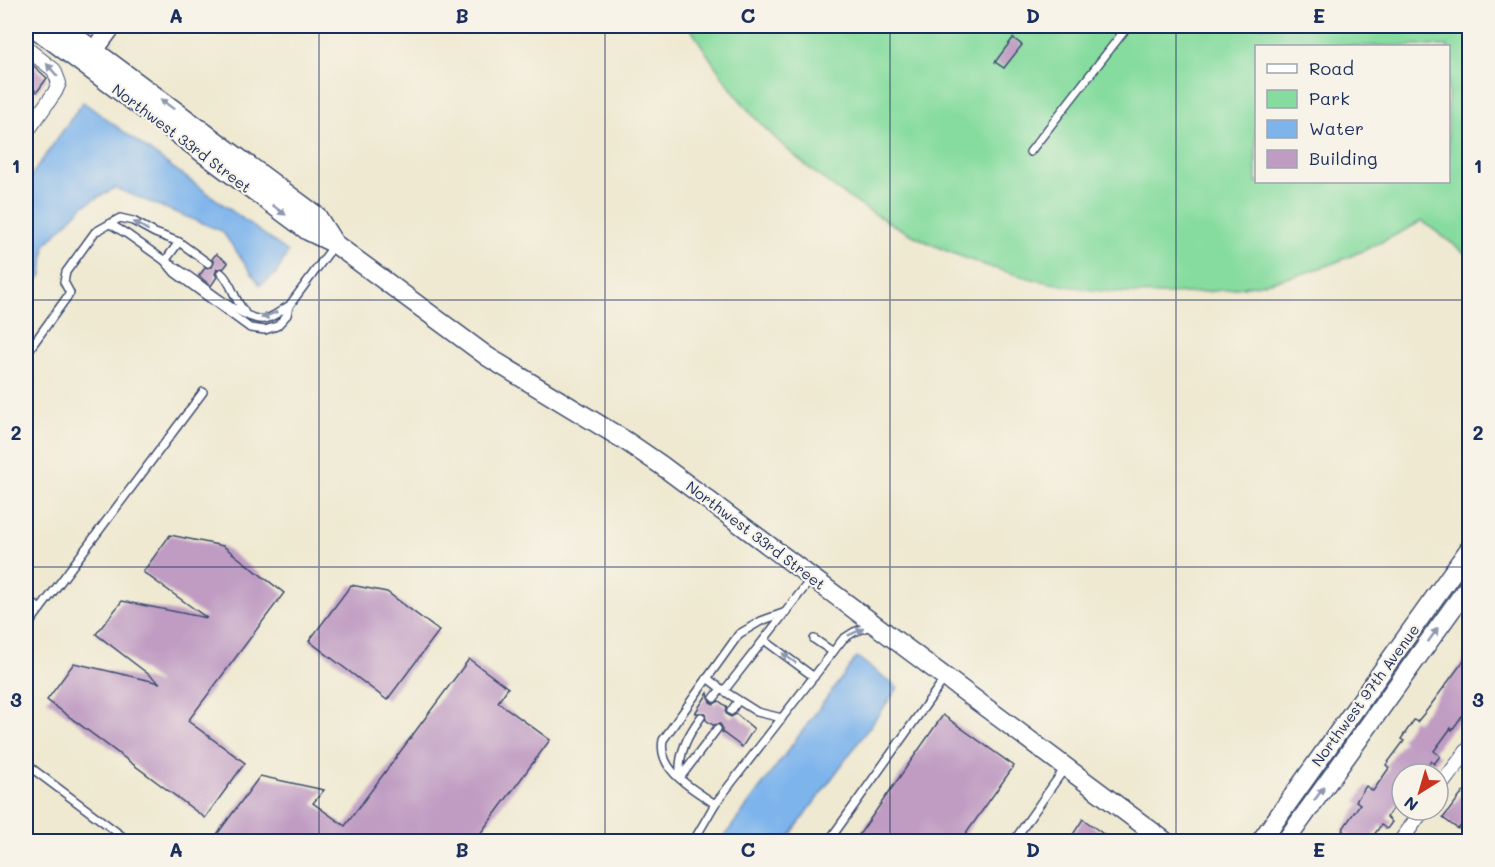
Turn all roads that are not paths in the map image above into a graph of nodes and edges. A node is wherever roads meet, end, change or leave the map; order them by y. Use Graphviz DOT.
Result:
graph roads {
  1 [pos="32,26"];
  2 [pos="61,26"];
  3 [pos="112,26"];
  4 [pos="1128,26"];
  5 [pos="26,48"];
  6 [pos="89,57"];
  7 [pos="26,133"];
  8 [pos="1030,152"];
  9 [pos="110,224"];
  10 [pos="179,242"];
  11 [pos="335,244"];
  12 [pos="165,261"];
  13 [pos="208,263"];
  14 [pos="221,273"];
  15 [pos="289,306"];
  16 [pos="248,315"];
  17 [pos="26,354"];
  18 [pos="203,392"];
  19 [pos="1470,548"];
  20 [pos="812,577"];
  21 [pos="1470,584"];
  22 [pos="26,598"];
  23 [pos="40,609"];
  24 [pos="786,612"];
  25 [pos="875,624"];
  26 [pos="26,628"];
  27 [pos="814,639"];
  28 [pos="764,640"];
  29 [pos="833,652"];
  30 [pos="814,677"];
  31 [pos="946,677"];
  32 [pos="707,678"];
  33 [pos="722,690"];
  34 [pos="714,698"];
  35 [pos="738,701"];
  36 [pos="731,711"];
  37 [pos="700,717"];
  38 [pos="782,718"];
  39 [pos="717,729"];
  40 [pos="1466,757"];
  41 [pos="26,764"];
  42 [pos="1066,767"];
  43 [pos="1450,775"];
  44 [pos="680,778"];
  45 [pos="715,804"];
  46 [pos="1414,822"];
  47 [pos="130,842"];
  48 [pos="693,842"];
  49 [pos="828,842"];
  50 [pos="1013,842"];
  51 [pos="1166,842"];
  52 [pos="1260,842"];
  53 [pos="1286,842"];
  54 [pos="1400,842"];
  1 -- 6 [label="street, Northwest 33rd Street"];
  2 -- 6 [label="street, Northwest 33rd Street"];
  3 -- 6 [label="street"];
  4 -- 8 [label="lane"];
  7 -- 5 [label="street, one-way"];
  6 -- 11 [label="street, Northwest 33rd Street"];
  10 -- 9 [label="lane, one-way"];
  9 -- 12 [label="lane"];
  9 -- 17 [label="lane"];
  10 -- 12 [label="lane"];
  10 -- 13 [label="lane"];
  11 -- 15 [label="lane"];
  11 -- 20 [label="street, Northwest 33rd Street"];
  12 -- 15 [label="lane"];
  12 -- 16 [label="lane"];
  14 -- 16 [label="lane"];
  15 -- 16 [label="lane, one-way"];
  18 -- 23 [label="lane"];
  19 -- 52 [label="street, Northwest 97th Avenue"];
  20 -- 24 [label="lane"];
  20 -- 25 [label="street, Northwest 33rd Street"];
  53 -- 21 [label="street, Northwest 97th Avenue, one-way"];
  22 -- 23 [label="lane"];
  23 -- 26 [label="lane"];
  24 -- 28 [label="lane"];
  24 -- 32 [label="lane"];
  29 -- 25 [label="lane, one-way"];
  25 -- 31 [label="street, Northwest 33rd Street"];
  27 -- 29 [label="lane"];
  30 -- 28 [label="lane, one-way"];
  28 -- 33 [label="lane"];
  29 -- 30 [label="lane"];
  30 -- 38 [label="lane"];
  31 -- 42 [label="street, Northwest 33rd Street"];
  31 -- 49 [label="lane"];
  32 -- 33 [label="lane"];
  32 -- 44 [label="lane"];
  33 -- 34 [label="lane"];
  33 -- 35 [label="lane"];
  35 -- 36 [label="lane"];
  35 -- 38 [label="lane"];
  37 -- 44 [label="lane"];
  38 -- 45 [label="lane"];
  39 -- 44 [label="lane"];
  40 -- 43 [label="street"];
  41 -- 47 [label="lane"];
  42 -- 50 [label="lane"];
  42 -- 51 [label="street, Northwest 33rd Street"];
  44 -- 45 [label="lane"];
  45 -- 48 [label="lane"];
  46 -- 54 [label="street"];
}
